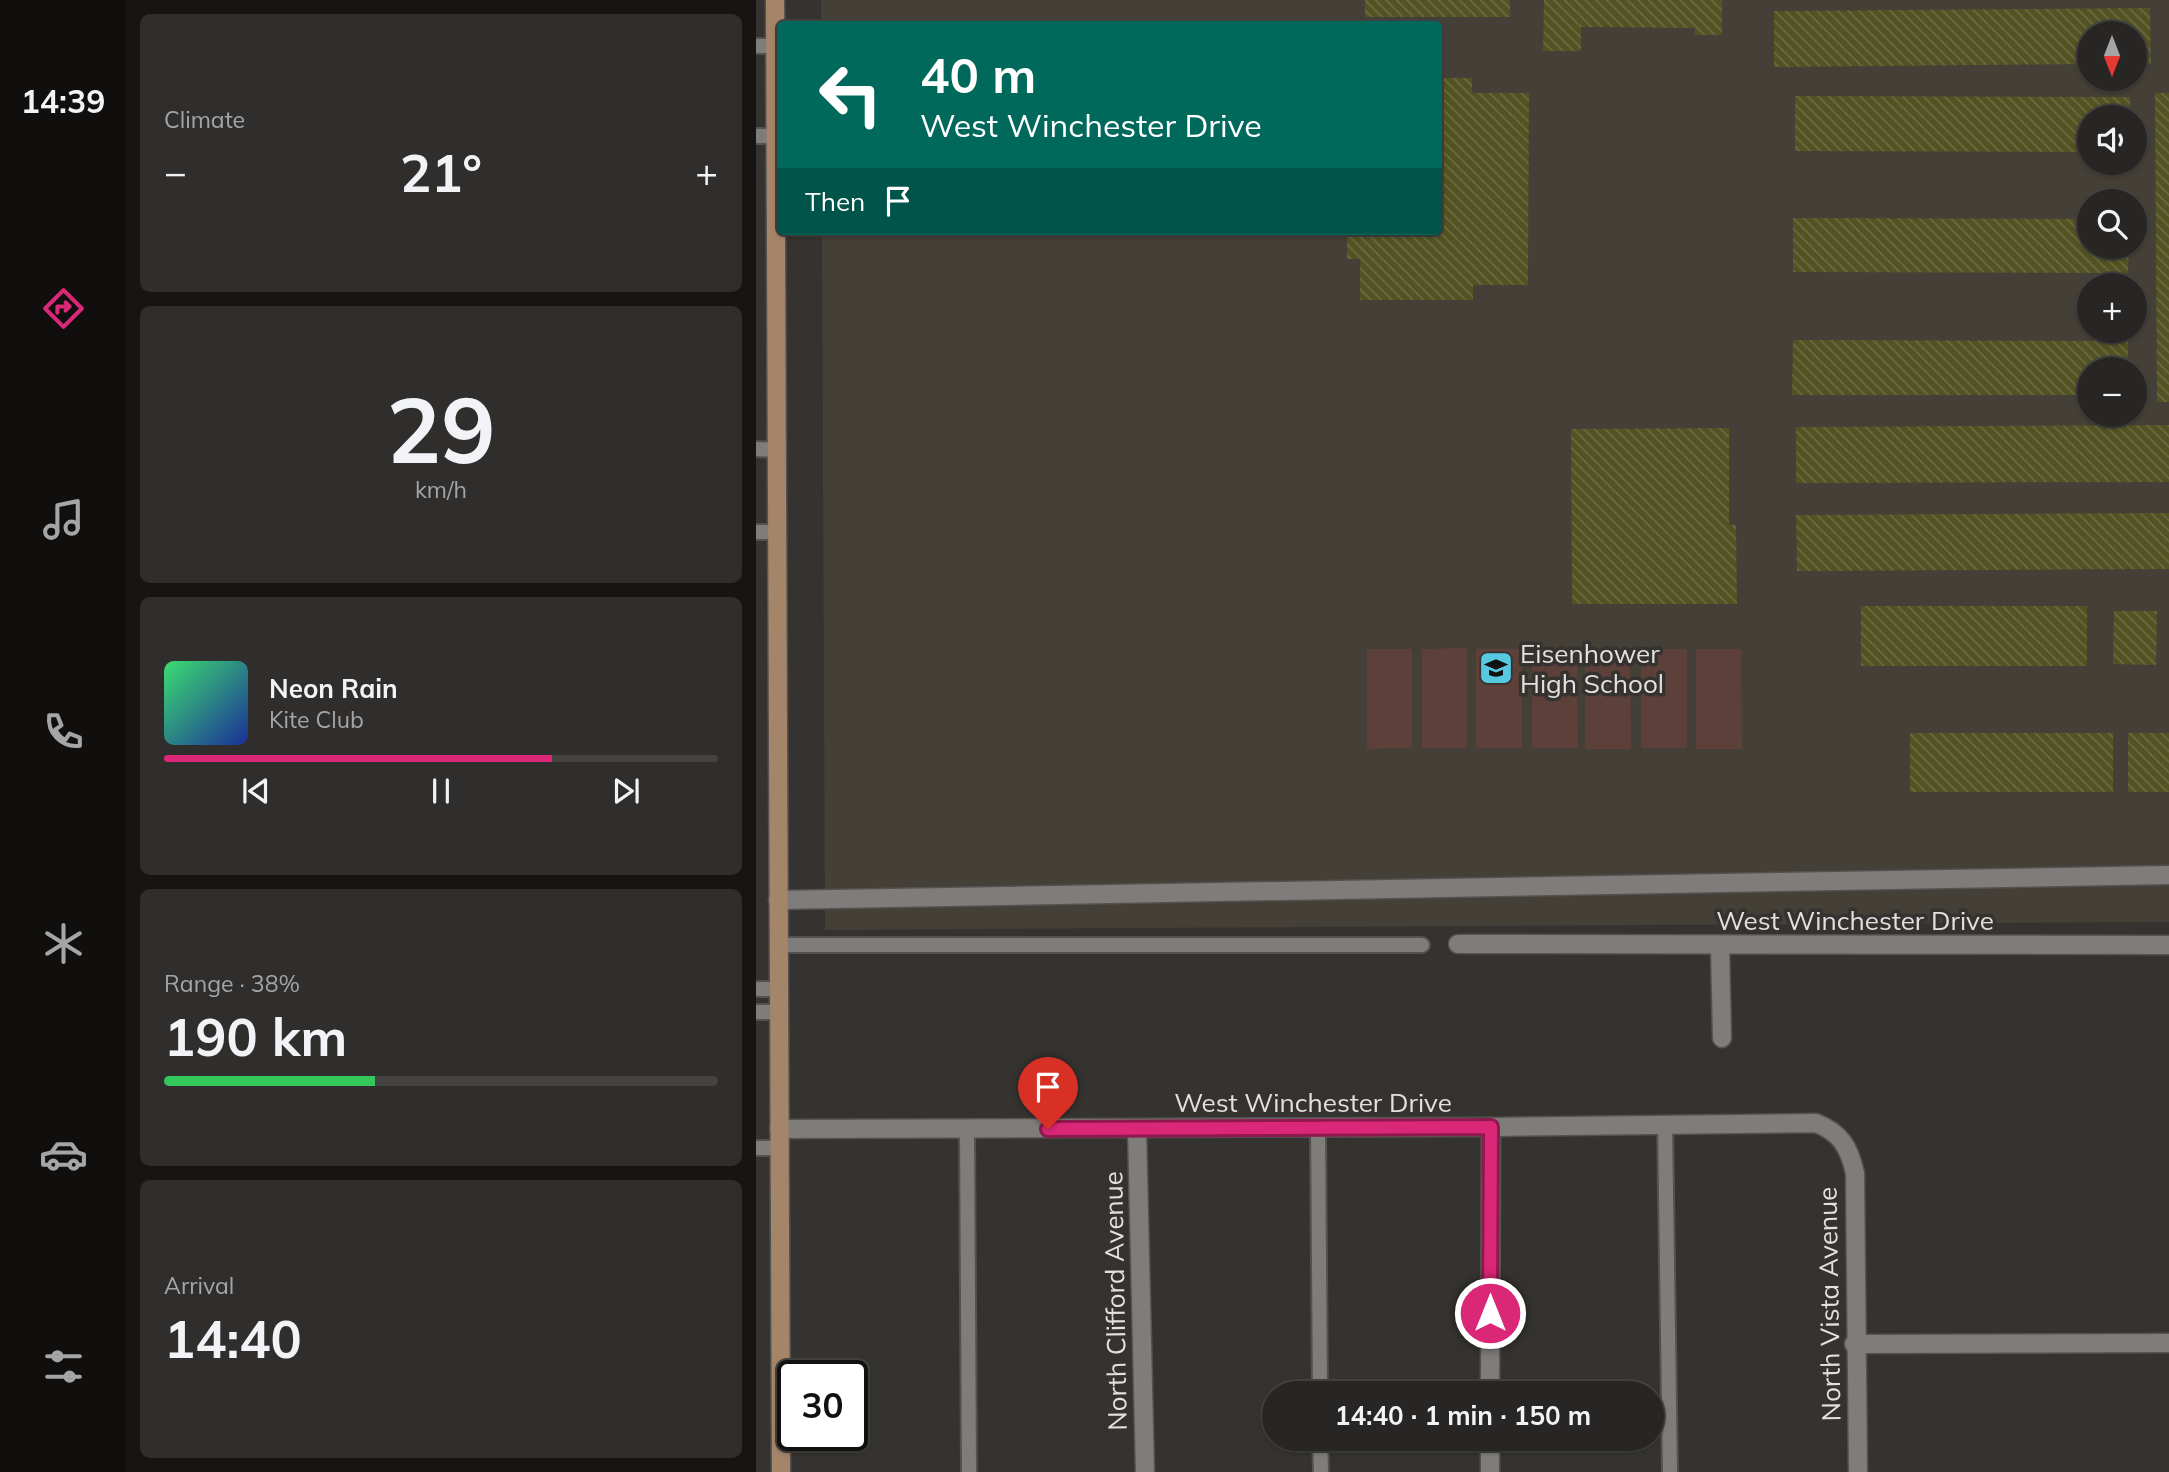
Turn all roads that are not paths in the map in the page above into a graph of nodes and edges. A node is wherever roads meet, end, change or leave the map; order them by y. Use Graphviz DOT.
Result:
graph roads {
  1 [pos="775,0"];
  2 [pos="756,46"];
  3 [pos="775,46"];
  4 [pos="756,136"];
  5 [pos="775,136"];
  6 [pos="756,449"];
  7 [pos="776,450"];
  8 [pos="756,532"];
  9 [pos="777,532"];
  10 [pos="2169,875"];
  11 [pos="778,900"];
  12 [pos="1458,944"];
  13 [pos="779,945"];
  14 [pos="1422,945"];
  15 [pos="2169,945"];
  16 [pos="1720,946"];
  17 [pos="756,989"];
  18 [pos="779,989"];
  19 [pos="756,1012"];
  20 [pos="779,1012"];
  21 [pos="1722,1038"];
  22 [pos="1665,1124"];
  23 [pos="1491,1127"];
  24 [pos="967,1128"];
  25 [pos="1318,1128"];
  26 [pos="779,1129"];
  27 [pos="1137,1129"];
  28 [pos="1842,1138"];
  29 [pos="756,1148"];
  30 [pos="779,1148"];
  31 [pos="2169,1343"];
  32 [pos="1854,1345"];
  33 [pos="1320,1381"];
  34 [pos="1490,1381"];
  35 [pos="1320,1451"];
  36 [pos="1490,1451"];
  37 [pos="781,1472"];
  38 [pos="969,1472"];
  39 [pos="1145,1472"];
  40 [pos="1321,1472"];
  41 [pos="1490,1472"];
  42 [pos="1670,1472"];
  43 [pos="1858,1472"];
  1 -- 3 [label="street"];
  2 -- 3 [label="lane"];
  3 -- 5 [label="street"];
  4 -- 5 [label="lane"];
  5 -- 7 [label="street"];
  6 -- 7 [label="lane"];
  7 -- 9 [label="street"];
  8 -- 9 [label="lane"];
  9 -- 11 [label="street"];
  10 -- 11 [label="street"];
  11 -- 13 [label="street"];
  12 -- 16 [label="street, West Winchester Drive"];
  13 -- 14 [label="lane"];
  13 -- 18 [label="street"];
  15 -- 16 [label="street, West Winchester Drive"];
  16 -- 21 [label="street"];
  17 -- 18 [label="lane"];
  18 -- 20 [label="street"];
  19 -- 20 [label="lane"];
  20 -- 26 [label="street"];
  22 -- 23 [label="street, West Winchester Drive"];
  22 -- 28 [label="street, West Winchester Drive"];
  22 -- 42 [label="lane"];
  23 -- 25 [label="street, West Winchester Drive"];
  23 -- 34 [label="street"];
  24 -- 26 [label="street, West Winchester Drive"];
  24 -- 27 [label="street, West Winchester Drive"];
  24 -- 38 [label="lane"];
  25 -- 27 [label="street, West Winchester Drive"];
  25 -- 33 [label="lane"];
  26 -- 30 [label="street"];
  27 -- 39 [label="street, North Clifford Avenue"];
  28 -- 32 [label="street, North Vista Avenue"];
  29 -- 30 [label="lane"];
  30 -- 37 [label="street"];
  31 -- 32 [label="street"];
  32 -- 43 [label="street, North Vista Avenue"];
  35 -- 40 [label="lane"];
  36 -- 41 [label="street"];
}
